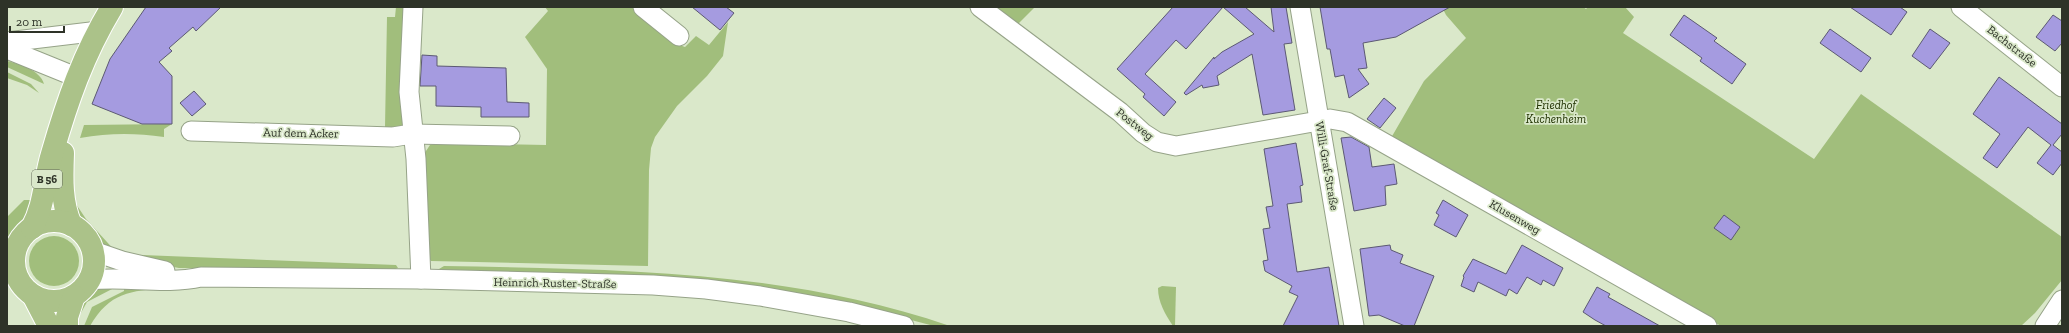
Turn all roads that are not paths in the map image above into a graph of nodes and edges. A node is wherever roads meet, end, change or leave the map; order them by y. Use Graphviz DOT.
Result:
graph roads {
  1 [pos="112,7"];
  2 [pos="413,7"];
  3 [pos="643,7"];
  4 [pos="980,7"];
  5 [pos="1300,7"];
  6 [pos="1961,7"];
  7 [pos="99,31"];
  8 [pos="679,36"];
  9 [pos="7,42"];
  10 [pos="7,49"];
  11 [pos="76,77"];
  12 [pos="2062,87"];
  13 [pos="1320,121"];
  14 [pos="61,128"];
  15 [pos="191,131"];
  16 [pos="412,134"];
  17 [pos="510,136"];
  18 [pos="71,225"];
  19 [pos="32,228"];
  20 [pos="12,247"];
  21 [pos="93,251"];
  22 [pos="11,273"];
  23 [pos="201,277"];
  24 [pos="421,279"];
  25 [pos="90,280"];
  26 [pos="34,296"];
  27 [pos="74,296"];
  28 [pos="2062,300"];
  29 [pos="49,326"];
  30 [pos="67,326"];
  31 [pos="904,326"];
  32 [pos="1354,326"];
  33 [pos="1707,326"];
  34 [pos="2045,326"];
  1 -- 7 [label="main road, B 56"];
  2 -- 16 [label="street"];
  3 -- 8 [label="street"];
  4 -- 13 [label="street, Postweg"];
  5 -- 13 [label="street, Willi-Graf-Straße"];
  6 -- 12 [label="street, Bachstraße"];
  7 -- 9 [label="street"];
  7 -- 11 [label="main road, B 56"];
  10 -- 11 [label="street"];
  11 -- 14 [label="main road, B 56"];
  13 -- 32 [label="street, Willi-Graf-Straße"];
  13 -- 33 [label="street, Klusenweg"];
  14 -- 18 [label="main road, B 56"];
  14 -- 19 [label="main road, B 56"];
  15 -- 16 [label="street, Auf dem Acker"];
  16 -- 17 [label="street, Auf dem Acker"];
  16 -- 24 [label="street"];
  18 -- 19 [label="main road"];
  18 -- 21 [label="main road"];
  19 -- 20 [label="main road"];
  20 -- 22 [label="main road"];
  21 -- 23 [label="street, Heinrich-Ruster-Straße"];
  21 -- 25 [label="main road"];
  22 -- 26 [label="main road"];
  23 -- 24 [label="street, Heinrich-Ruster-Straße"];
  23 -- 25 [label="street, Heinrich-Ruster-Straße"];
  24 -- 31 [label="street, Heinrich-Ruster-Straße"];
  25 -- 27 [label="main road"];
  26 -- 27 [label="main road"];
  26 -- 29 [label="main road"];
  27 -- 30 [label="main road"];
  28 -- 34 [label="street"];
}
